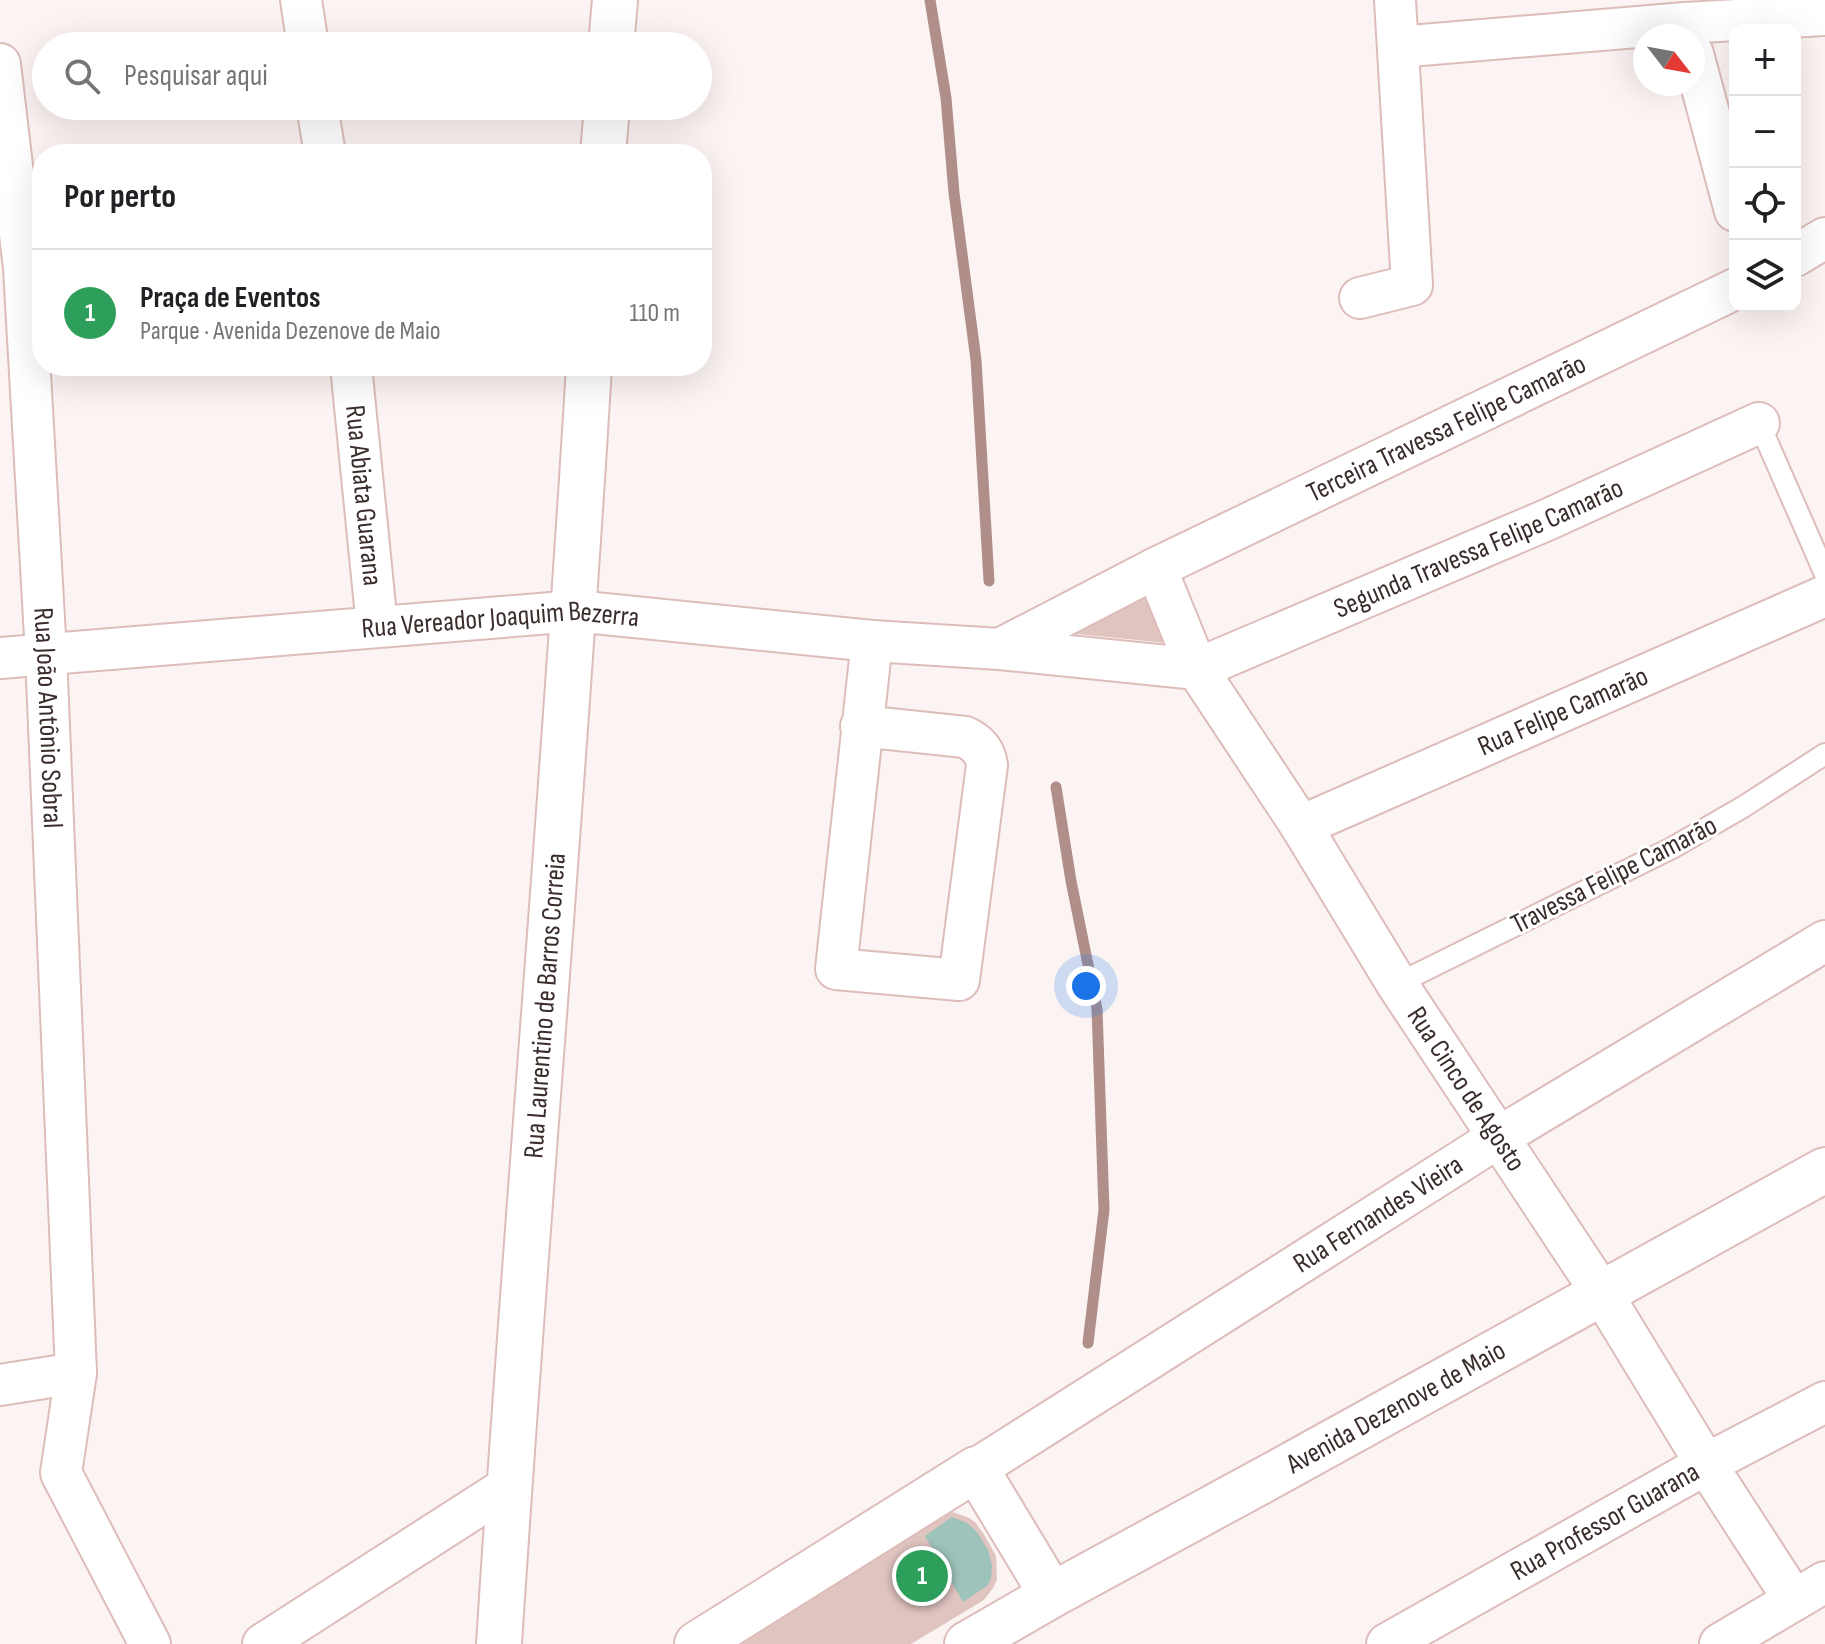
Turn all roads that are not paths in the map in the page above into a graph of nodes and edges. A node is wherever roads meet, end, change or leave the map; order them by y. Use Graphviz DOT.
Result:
graph roads {
  1 [pos="301,0"];
  2 [pos="615,0"];
  3 [pos="1395,0"];
  4 [pos="1825,15"];
  5 [pos="306,32"];
  6 [pos="612,32"];
  7 [pos="1705,35"];
  8 [pos="1633,40"];
  9 [pos="1398,47"];
  10 [pos="0,64"];
  11 [pos="1704,96"];
  12 [pos="319,120"];
  13 [pos="606,120"];
  14 [pos="323,144"];
  15 [pos="604,144"];
  16 [pos="1729,188"];
  17 [pos="1825,238"];
  18 [pos="1801,252"];
  19 [pos="22,268"];
  20 [pos="1729,292"];
  21 [pos="1360,298"];
  22 [pos="352,376"];
  23 [pos="588,376"];
  24 [pos="1759,423"];
  25 [pos="1156,568"];
  26 [pos="1825,574"];
  27 [pos="1825,596"];
  28 [pos="575,611"];
  29 [pos="377,626"];
  30 [pos="872,641"];
  31 [pos="1000,649"];
  32 [pos="46,654"];
  33 [pos="0,658"];
  34 [pos="1197,669"];
  35 [pos="861,726"];
  36 [pos="1825,754"];
  37 [pos="1301,826"];
  38 [pos="1825,941"];
  39 [pos="1397,984"];
  40 [pos="1499,1137"];
  41 [pos="1825,1170"];
  42 [pos="1601,1292"];
  43 [pos="76,1373"];
  44 [pos="0,1385"];
  45 [pos="1825,1402"];
  46 [pos="1706,1464"];
  47 [pos="976,1469"];
  48 [pos="509,1486"];
  49 [pos="1809,1591"];
  50 [pos="1052,1595"];
  51 [pos="150,1644"];
  52 [pos="263,1644"];
  53 [pos="499,1644"];
  54 [pos="697,1644"];
  55 [pos="967,1644"];
  56 [pos="1387,1644"];
  57 [pos="1720,1644"];
  1 -- 5 [label="street"];
  2 -- 6 [label="street"];
  3 -- 9 [label="street"];
  4 -- 7 [label="street"];
  8 -- 9 [label="street"];
  9 -- 21 [label="street"];
  10 -- 19 [label="street, Rua João Antônio Sobral"];
  11 -- 16 [label="street"];
  12 -- 14 [label="street"];
  13 -- 15 [label="street"];
  17 -- 18 [label="street"];
  19 -- 32 [label="street, Rua João Antônio Sobral"];
  20 -- 25 [label="street, Terceira Travessa Felipe Camarão"];
  22 -- 29 [label="street, Rua Abiata Guarana"];
  23 -- 28 [label="street, Rua Laurentino de Barros Correia"];
  24 -- 26 [label="lane"];
  24 -- 34 [label="street, Segunda Travessa Felipe Camarão"];
  25 -- 31 [label="street, Terceira Travessa Felipe Camarão"];
  25 -- 34 [label="street, Rua Cinco de Agosto"];
  27 -- 37 [label="street, Rua Felipe Camarão"];
  28 -- 29 [label="street, Rua Vereador Joaquim Bezerra"];
  28 -- 30 [label="street, Rua Vereador Joaquim Bezerra"];
  28 -- 48 [label="street, Rua Laurentino de Barros Correia"];
  29 -- 32 [label="street, Rua Vereador Joaquim Bezerra"];
  30 -- 31 [label="street, Rua Vereador Joaquim Bezerra"];
  30 -- 35 [label="street"];
  31 -- 34 [label="street, Rua Vereador Joaquim Bezerra"];
  32 -- 33 [label="street, Rua Vereador Joaquim Bezerra"];
  32 -- 43 [label="street, Rua João Antônio Sobral"];
  34 -- 37 [label="street, Rua Cinco de Agosto"];
  35 -- 35 [label="street"];
  36 -- 39 [label="lane, Travessa Felipe Camarão"];
  37 -- 39 [label="street, Rua Cinco de Agosto"];
  38 -- 40 [label="street, Rua Fernandes Vieira"];
  39 -- 40 [label="street, Rua Cinco de Agosto"];
  40 -- 42 [label="street, Rua Cinco de Agosto"];
  40 -- 47 [label="street, Rua Fernandes Vieira"];
  41 -- 42 [label="street, Avenida Dezenove de Maio"];
  42 -- 46 [label="street, Rua Cinco de Agosto"];
  42 -- 50 [label="street, Avenida Dezenove de Maio"];
  43 -- 44 [label="street"];
  43 -- 51 [label="street, Rua João Antônio Sobral"];
  45 -- 46 [label="street, Rua Professor Guarana"];
  46 -- 49 [label="street, Rua Cinco de Agosto"];
  46 -- 56 [label="street, Rua Professor Guarana"];
  47 -- 50 [label="street"];
  47 -- 54 [label="street"];
  48 -- 52 [label="street"];
  48 -- 53 [label="street, Rua Laurentino de Barros Correia"];
  49 -- 57 [label="street"];
  50 -- 55 [label="street, Avenida Dezenove de Maio"];
}
